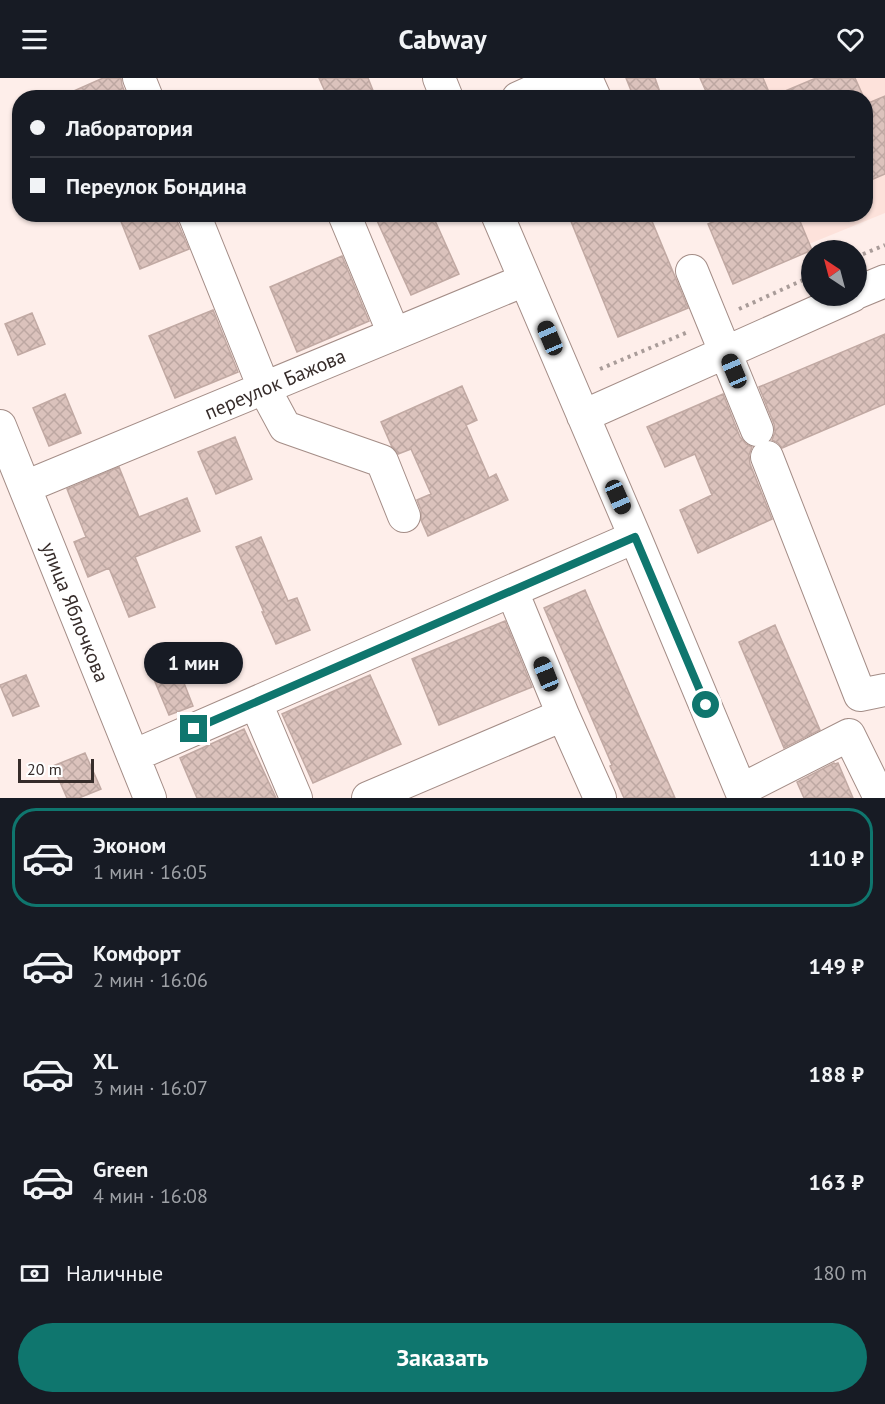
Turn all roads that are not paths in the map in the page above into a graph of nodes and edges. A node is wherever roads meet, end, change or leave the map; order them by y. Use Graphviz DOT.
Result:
graph roads {
  1 [pos="563,78"];
  2 [pos="536,90"];
  3 [pos="202,222"];
  4 [pos="347,222"];
  5 [pos="500,222"];
  6 [pos="692,271"];
  7 [pos="525,280"];
  8 [pos="885,281"];
  9 [pos="867,288"];
  10 [pos="829,306"];
  11 [pos="394,334"];
  12 [pos="725,352"];
  13 [pos="264,388"];
  14 [pos="583,416"];
  15 [pos="0,426"];
  16 [pos="25,487"];
  17 [pos="404,516"];
  18 [pos="635,537"];
  19 [pos="512,591"];
  20 [pos="885,690"];
  21 [pos="256,703"];
  22 [pos="563,715"];
  23 [pos="133,756"];
  24 [pos="742,794"];
  25 [pos="150,798"];
  26 [pos="296,798"];
  27 [pos="368,798"];
  28 [pos="600,798"];
  29 [pos="880,798"];
  1 -- 2 [label="street"];
  3 -- 13 [label="street"];
  4 -- 11 [label="street"];
  5 -- 7 [label="street"];
  6 -- 12 [label="street"];
  7 -- 11 [label="street, переулок Бажова"];
  7 -- 14 [label="street"];
  8 -- 9 [label="street"];
  10 -- 12 [label="street"];
  11 -- 13 [label="street, переулок Бажова"];
  12 -- 14 [label="street"];
  12 -- 20 [label="street"];
  13 -- 16 [label="street, переулок Бажова"];
  13 -- 17 [label="street"];
  14 -- 18 [label="street"];
  15 -- 16 [label="street, улица Яблочкова"];
  16 -- 23 [label="street, улица Яблочкова"];
  18 -- 19 [label="street"];
  18 -- 24 [label="street"];
  19 -- 21 [label="street"];
  19 -- 22 [label="street"];
  21 -- 23 [label="street"];
  21 -- 26 [label="street"];
  22 -- 27 [label="street"];
  22 -- 28 [label="street"];
  23 -- 25 [label="street, улица Яблочкова"];
  24 -- 29 [label="street"];
}
